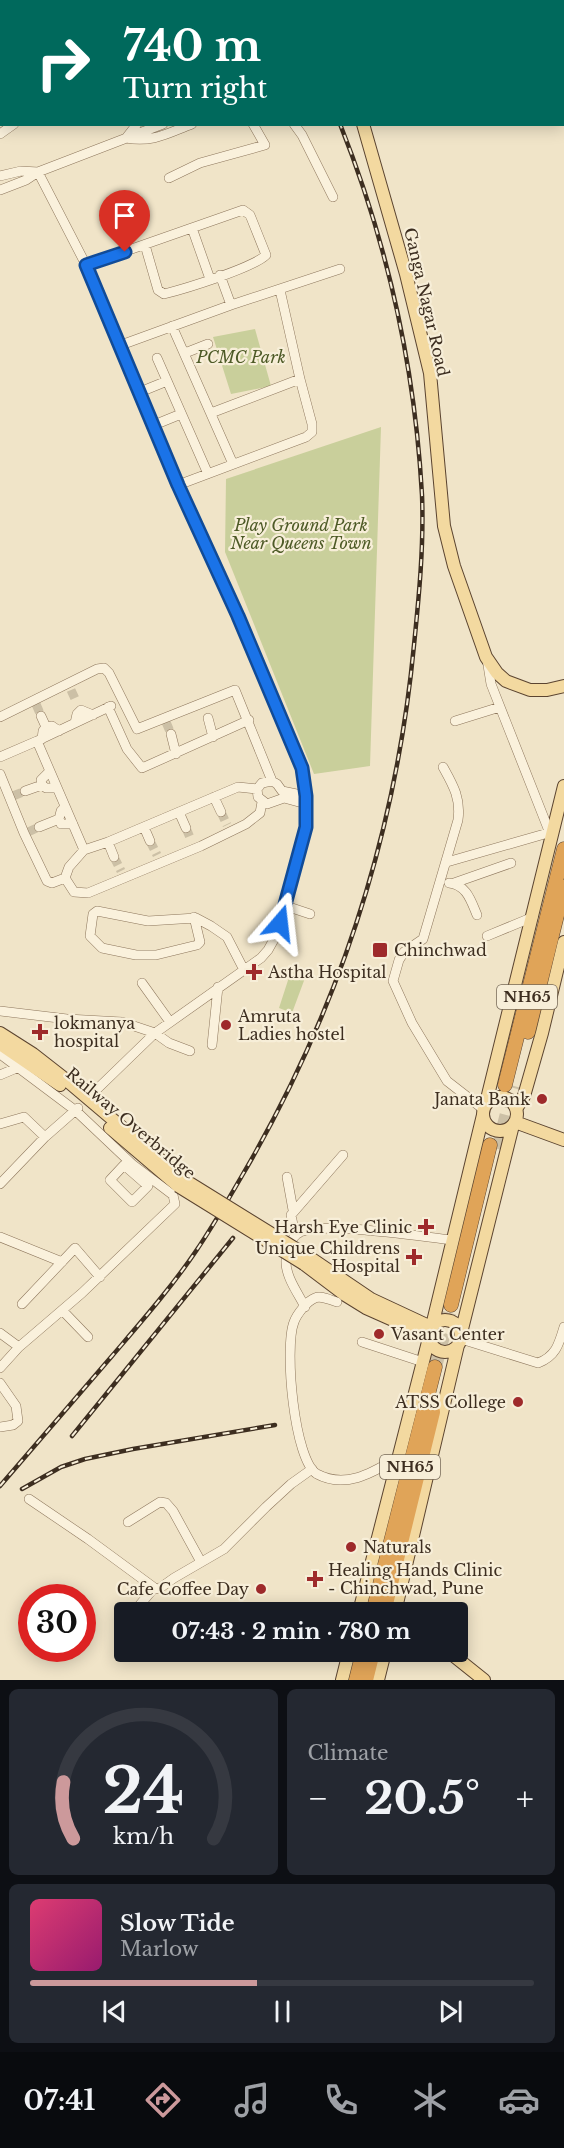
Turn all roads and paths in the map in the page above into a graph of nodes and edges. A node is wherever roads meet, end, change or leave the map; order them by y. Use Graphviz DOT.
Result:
graph roads {
  1 [pos="135,126"];
  2 [pos="157,126"];
  3 [pos="187,126"];
  4 [pos="254,126"];
  5 [pos="295,126"];
  6 [pos="364,126"];
  7 [pos="126,138"];
  8 [pos="38,172"];
  9 [pos="1,174"];
  10 [pos="169,178"];
  11 [pos="0,190"];
  12 [pos="333,197"];
  13 [pos="192,228"];
  14 [pos="145,245"];
  15 [pos="86,265"];
  16 [pos="340,269"];
  17 [pos="220,275"];
  18 [pos="210,279"];
  19 [pos="280,290"];
  20 [pos="231,305"];
  21 [pos="172,326"];
  22 [pos="208,344"];
  23 [pos="121,345"];
  24 [pos="185,354"];
  25 [pos="157,358"];
  26 [pos="300,380"];
  27 [pos="167,381"];
  28 [pos="140,392"];
  29 [pos="211,413"];
  30 [pos="181,414"];
  31 [pos="154,425"];
  32 [pos="233,464"];
  33 [pos="208,474"];
  34 [pos="178,485"];
  35 [pos="486,657"];
  36 [pos="564,686"];
  37 [pos="122,701"];
  38 [pos="108,707"];
  39 [pos="500,707"];
  40 [pos="93,715"];
  41 [pos="41,716"];
  42 [pos="0,717"];
  43 [pos="249,720"];
  44 [pos="455,721"];
  45 [pos="210,722"];
  46 [pos="75,723"];
  47 [pos="46,727"];
  48 [pos="137,729"];
  49 [pos="59,731"];
  50 [pos="216,735"];
  51 [pos="122,736"];
  52 [pos="173,739"];
  53 [pos="39,740"];
  54 [pos="179,752"];
  55 [pos="0,757"];
  56 [pos="443,767"];
  57 [pos="50,771"];
  58 [pos="0,774"];
  59 [pos="272,781"];
  60 [pos="42,785"];
  61 [pos="564,786"];
  62 [pos="57,788"];
  63 [pos="257,789"];
  64 [pos="25,791"];
  65 [pos="214,797"];
  66 [pos="306,800"];
  67 [pos="262,802"];
  68 [pos="65,807"];
  69 [pos="179,812"];
  70 [pos="221,812"];
  71 [pos="59,819"];
  72 [pos="73,824"];
  73 [pos="39,827"];
  74 [pos="144,827"];
  75 [pos="186,828"];
  76 [pos="550,835"];
  77 [pos="150,841"];
  78 [pos="108,842"];
  79 [pos="564,849"];
  80 [pos="84,850"];
  81 [pos="114,857"];
  82 [pos="447,862"];
  83 [pos="511,863"];
  84 [pos="65,878"];
  85 [pos="441,882"];
  86 [pos="454,883"];
  87 [pos="564,886"];
  88 [pos="286,906"];
  89 [pos="310,914"];
  90 [pos="477,915"];
  91 [pos="194,917"];
  92 [pos="533,917"];
  93 [pos="487,936"];
  94 [pos="564,942"];
  95 [pos="244,970"];
  96 [pos="142,983"];
  97 [pos="218,987"];
  98 [pos="0,1011"];
  99 [pos="170,1022"];
  100 [pos="0,1033"];
  101 [pos="155,1033"];
  102 [pos="0,1044"];
  103 [pos="212,1045"];
  104 [pos="190,1051"];
  105 [pos="0,1054"];
  106 [pos="19,1067"];
  107 [pos="0,1075"];
  108 [pos="92,1094"];
  109 [pos="78,1109"];
  110 [pos="484,1109"];
  111 [pos="516,1109"];
  112 [pos="514,1123"];
  113 [pos="0,1124"];
  114 [pos="45,1137"];
  115 [pos="564,1140"];
  116 [pos="494,1147"];
  117 [pos="342,1155"];
  118 [pos="287,1177"];
  119 [pos="180,1182"];
  120 [pos="0,1184"];
  121 [pos="293,1210"];
  122 [pos="298,1233"];
  123 [pos="0,1237"];
  124 [pos="453,1240"];
  125 [pos="62,1262"];
  126 [pos="100,1277"];
  127 [pos="337,1302"];
  128 [pos="22,1304"];
  129 [pos="455,1306"];
  130 [pos="305,1307"];
  131 [pos="62,1310"];
  132 [pos="564,1327"];
  133 [pos="430,1332"];
  134 [pos="0,1333"];
  135 [pos="88,1337"];
  136 [pos="460,1339"];
  137 [pos="362,1342"];
  138 [pos="19,1347"];
  139 [pos="434,1366"];
  140 [pos="0,1368"];
  141 [pos="0,1383"];
  142 [pos="0,1428"];
  143 [pos="399,1457"];
  144 [pos="312,1469"];
  145 [pos="29,1499"];
  146 [pos="128,1522"];
  147 [pos="201,1562"];
  148 [pos="154,1588"];
  149 [pos="142,1602"];
  150 [pos="362,1602"];
  151 [pos="375,1602"];
  152 [pos="386,1602"];
  153 [pos="397,1602"];
  154 [pos="346,1662"];
  155 [pos="360,1662"];
  156 [pos="371,1662"];
  157 [pos="382,1662"];
  158 [pos="462,1662"];
  159 [pos="342,1680"];
  160 [pos="356,1680"];
  161 [pos="366,1680"];
  162 [pos="378,1680"];
  163 [pos="484,1680"];
  1 -- 7 [label="street"];
  2 -- 7 [label="street"];
  3 -- 7 [label="street"];
  4 -- 10 [label="street"];
  5 -- 12 [label="street"];
  6 -- 35 [label="main road, Ganga Nagar Road"];
  7 -- 8 [label="street"];
  8 -- 9 [label="street"];
  8 -- 11 [label="street"];
  8 -- 15 [label="street"];
  13 -- 14 [label="street"];
  13 -- 17 [label="street"];
  13 -- 18 [label="street"];
  14 -- 15 [label="street"];
  14 -- 18 [label="street"];
  15 -- 23 [label="street"];
  16 -- 19 [label="street"];
  17 -- 18 [label="street"];
  17 -- 20 [label="street"];
  19 -- 20 [label="street"];
  19 -- 26 [label="street"];
  20 -- 21 [label="street"];
  21 -- 23 [label="street"];
  21 -- 24 [label="street"];
  22 -- 24 [label="street"];
  23 -- 28 [label="street"];
  24 -- 29 [label="street"];
  25 -- 27 [label="street"];
  26 -- 29 [label="street"];
  26 -- 32 [label="street"];
  27 -- 28 [label="street"];
  27 -- 30 [label="street"];
  28 -- 31 [label="street"];
  29 -- 32 [label="street"];
  30 -- 31 [label="street"];
  30 -- 33 [label="street"];
  31 -- 34 [label="street"];
  32 -- 33 [label="street"];
  33 -- 34 [label="street"];
  34 -- 66 [label="street"];
  35 -- 36 [label="main road"];
  35 -- 39 [label="street"];
  37 -- 38 [label="street"];
  37 -- 42 [label="street"];
  37 -- 48 [label="street"];
  38 -- 40 [label="street"];
  38 -- 51 [label="street"];
  39 -- 44 [label="street"];
  39 -- 76 [label="street"];
  40 -- 46 [label="street"];
  40 -- 46 [label="street"];
  41 -- 47 [label="street"];
  43 -- 48 [label="street"];
  43 -- 50 [label="street"];
  43 -- 59 [label="street"];
  45 -- 50 [label="street"];
  46 -- 49 [label="street"];
  47 -- 49 [label="street"];
  47 -- 53 [label="street"];
  48 -- 51 [label="street"];
  49 -- 53 [label="street"];
  50 -- 54 [label="street"];
  51 -- 54 [label="street"];
  52 -- 54 [label="street"];
  53 -- 55 [label="street"];
  53 -- 57 [label="street"];
  56 -- 82 [label="street"];
  57 -- 60 [label="street"];
  57 -- 62 [label="street"];
  58 -- 84 [label="street"];
  59 -- 63 [label="street"];
  59 -- 66 [label="street"];
  60 -- 62 [label="street"];
  60 -- 64 [label="street"];
  61 -- 76 [label="main road"];
  62 -- 68 [label="street"];
  63 -- 65 [label="street"];
  63 -- 67 [label="street"];
  65 -- 69 [label="street"];
  65 -- 70 [label="street"];
  66 -- 67 [label="street"];
  66 -- 88 [label="street"];
  67 -- 84 [label="street"];
  68 -- 71 [label="street"];
  68 -- 72 [label="street"];
  69 -- 74 [label="street"];
  69 -- 75 [label="street"];
  71 -- 72 [label="street"];
  71 -- 73 [label="street"];
  72 -- 80 [label="street"];
  74 -- 77 [label="street"];
  74 -- 78 [label="street"];
  76 -- 82 [label="street"];
  76 -- 92 [label="main road"];
  78 -- 80 [label="street"];
  78 -- 81 [label="street"];
  79 -- 87 [label="highway, NH65"];
  80 -- 84 [label="street"];
  82 -- 85 [label="street"];
  83 -- 86 [label="street"];
  85 -- 86 [label="street"];
  85 -- 110 [label="street"];
  86 -- 90 [label="street"];
  88 -- 89 [label="street"];
  88 -- 95 [label="street"];
  91 -- 91 [label="street"];
  91 -- 95 [label="street"];
  92 -- 93 [label="street"];
  92 -- 110 [label="main road"];
  94 -- 111 [label="main road"];
  95 -- 97 [label="street"];
  96 -- 99 [label="street"];
  97 -- 99 [label="street"];
  97 -- 103 [label="street"];
  98 -- 101 [label="street"];
  99 -- 101 [label="street"];
  100 -- 119 [label="main road, Railway Overbridge"];
  101 -- 104 [label="street"];
  101 -- 108 [label="street"];
  102 -- 119 [label="main road, Railway Overbridge"];
  105 -- 106 [label="street"];
  106 -- 107 [label="street"];
  106 -- 109 [label="street"];
  109 -- 114 [label="street"];
  109 -- 126 [label="street"];
  110 -- 111 [label="main road"];
  110 -- 112 [label="main road"];
  110 -- 124 [label="main road"];
  111 -- 112 [label="main road"];
  112 -- 115 [label="main road"];
  112 -- 136 [label="main road"];
  113 -- 114 [label="street"];
  114 -- 120 [label="street"];
  116 -- 129 [label="highway"];
  117 -- 121 [label="street"];
  118 -- 121 [label="street"];
  119 -- 133 [label="main road, Railway Overbridge, bridge"];
  121 -- 122 [label="street"];
  122 -- 124 [label="street"];
  122 -- 130 [label="street"];
  123 -- 125 [label="street"];
  124 -- 133 [label="main road"];
  125 -- 126 [label="street"];
  125 -- 128 [label="street"];
  126 -- 131 [label="street"];
  127 -- 130 [label="street"];
  130 -- 144 [label="street"];
  131 -- 135 [label="street"];
  131 -- 138 [label="street"];
  132 -- 136 [label="street"];
  133 -- 136 [label="main road"];
  133 -- 136 [label="main road"];
  133 -- 139 [label="main road"];
  134 -- 138 [label="street"];
  136 -- 153 [label="main road"];
  137 -- 139 [label="street"];
  138 -- 140 [label="street"];
  139 -- 143 [label="main road"];
  139 -- 151 [label="highway, NH65"];
  139 -- 152 [label="highway, NH65"];
  141 -- 142 [label="street"];
  143 -- 144 [label="street"];
  143 -- 150 [label="main road"];
  144 -- 147 [label="street"];
  145 -- 148 [label="street"];
  146 -- 147 [label="street"];
  147 -- 148 [label="street"];
  148 -- 149 [label="street"];
  154 -- 159 [label="main road"];
  155 -- 160 [label="highway"];
  156 -- 161 [label="highway"];
  157 -- 162 [label="main road"];
  158 -- 163 [label="main road"];
}
